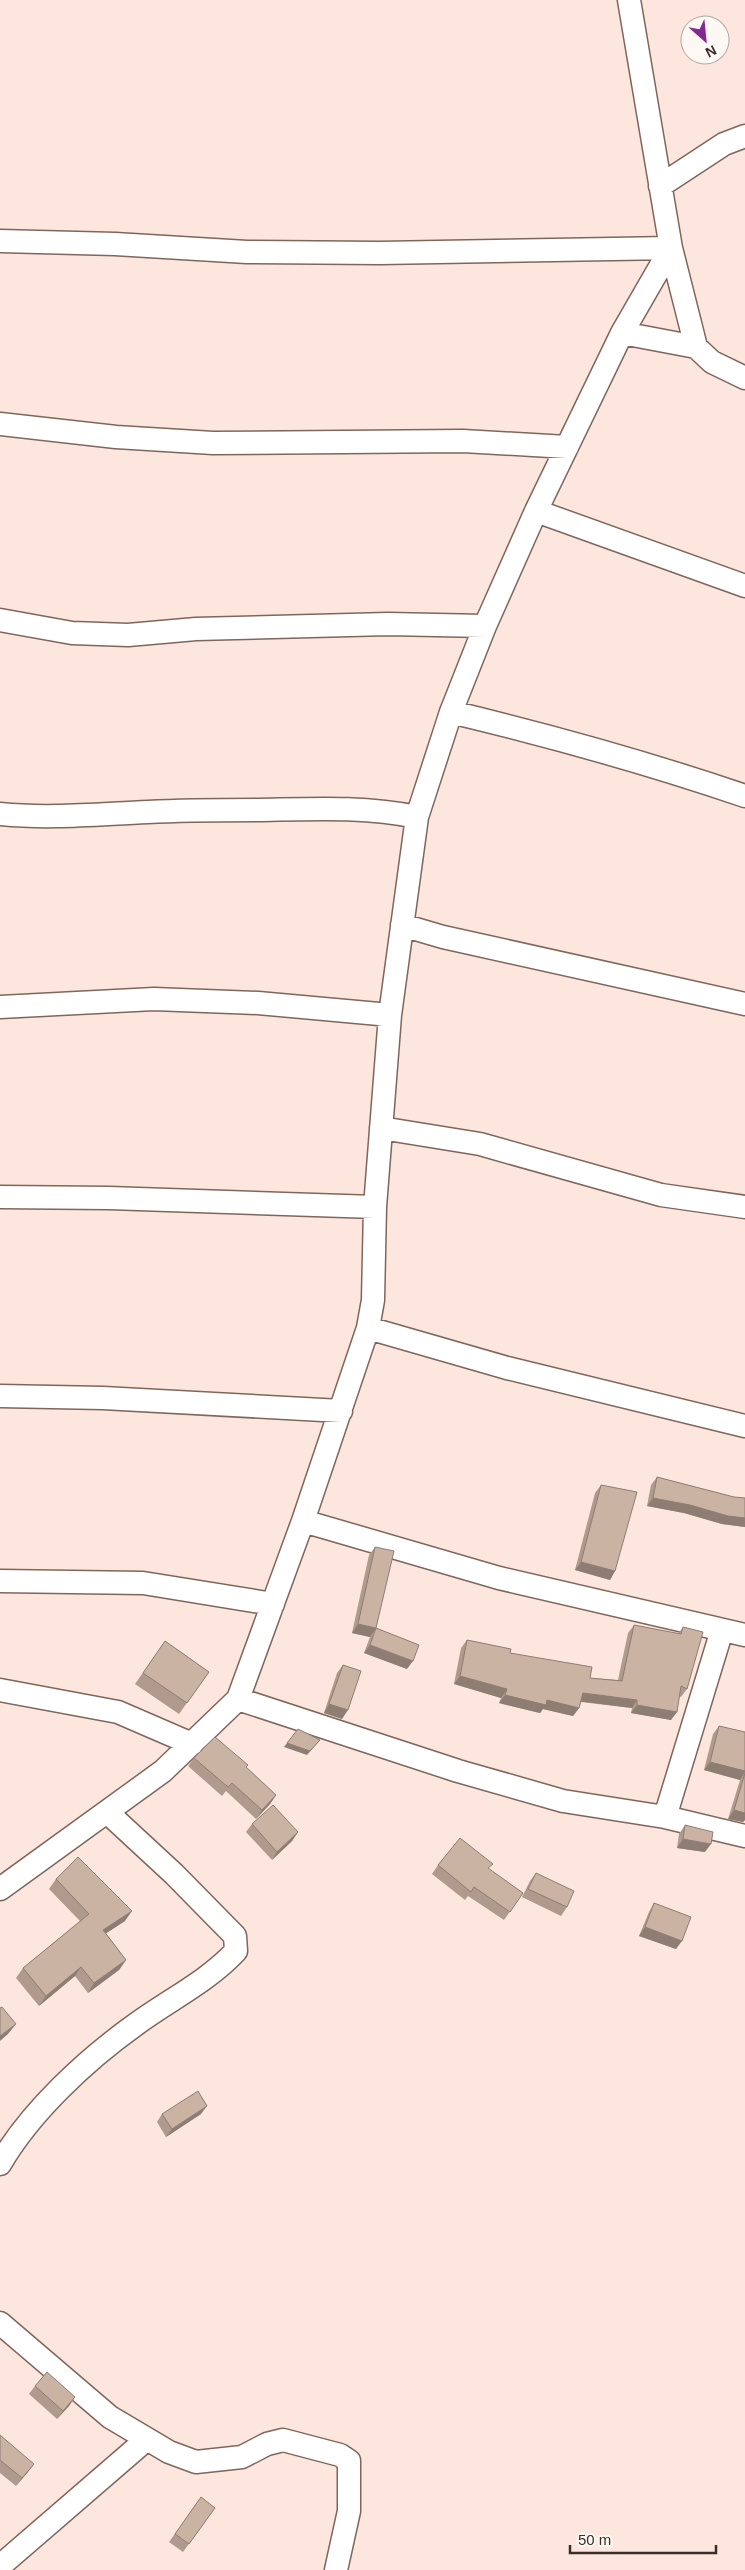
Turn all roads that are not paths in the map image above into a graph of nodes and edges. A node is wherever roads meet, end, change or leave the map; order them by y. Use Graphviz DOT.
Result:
graph roads {
  1 [pos="629,0"];
  2 [pos="745,136"];
  3 [pos="660,186"];
  4 [pos="0,241"];
  5 [pos="671,248"];
  6 [pos="622,333"];
  7 [pos="696,347"];
  8 [pos="745,378"];
  9 [pos="0,424"];
  10 [pos="567,447"];
  11 [pos="536,511"];
  12 [pos="745,586"];
  13 [pos="0,620"];
  14 [pos="485,626"];
  15 [pos="451,712"];
  16 [pos="745,796"];
  17 [pos="0,814"];
  18 [pos="417,817"];
  19 [pos="402,926"];
  20 [pos="745,1004"];
  21 [pos="0,1007"];
  22 [pos="390,1015"];
  23 [pos="381,1128"];
  24 [pos="0,1197"];
  25 [pos="376,1207"];
  26 [pos="745,1207"];
  27 [pos="368,1328"];
  28 [pos="0,1396"];
  29 [pos="341,1411"];
  30 [pos="745,1426"];
  31 [pos="303,1521"];
  32 [pos="0,1581"];
  33 [pos="273,1604"];
  34 [pos="722,1630"];
  35 [pos="745,1635"];
  36 [pos="0,1690"];
  37 [pos="238,1700"];
  38 [pos="192,1744"];
  39 [pos="107,1812"];
  40 [pos="665,1817"];
  41 [pos="745,1836"];
  42 [pos="0,1889"];
  43 [pos="0,2164"];
  44 [pos="0,2323"];
  45 [pos="148,2439"];
  46 [pos="0,2566"];
  47 [pos="336,2570"];
  1 -- 3 [label="street"];
  2 -- 3 [label="street"];
  3 -- 5 [label="street"];
  4 -- 5 [label="street"];
  5 -- 6 [label="street"];
  5 -- 7 [label="street"];
  6 -- 7 [label="street"];
  6 -- 10 [label="street"];
  7 -- 8 [label="street"];
  9 -- 10 [label="street"];
  10 -- 11 [label="street"];
  11 -- 12 [label="street"];
  11 -- 14 [label="street"];
  13 -- 14 [label="street"];
  14 -- 15 [label="street"];
  15 -- 16 [label="street"];
  15 -- 18 [label="street"];
  17 -- 18 [label="street"];
  18 -- 19 [label="street"];
  19 -- 20 [label="street"];
  19 -- 22 [label="street"];
  21 -- 22 [label="street"];
  22 -- 23 [label="street"];
  23 -- 25 [label="street"];
  23 -- 26 [label="street"];
  24 -- 25 [label="street"];
  25 -- 27 [label="street"];
  27 -- 29 [label="street"];
  27 -- 30 [label="street"];
  28 -- 29 [label="street"];
  29 -- 31 [label="street"];
  31 -- 33 [label="street"];
  31 -- 34 [label="street"];
  32 -- 33 [label="street"];
  33 -- 37 [label="street"];
  34 -- 35 [label="street"];
  34 -- 40 [label="street"];
  36 -- 38 [label="street"];
  37 -- 38 [label="street"];
  37 -- 40 [label="street"];
  38 -- 39 [label="street"];
  39 -- 42 [label="street"];
  39 -- 43 [label="street"];
  40 -- 41 [label="street"];
  44 -- 45 [label="street"];
  45 -- 46 [label="street"];
  45 -- 47 [label="street"];
}
